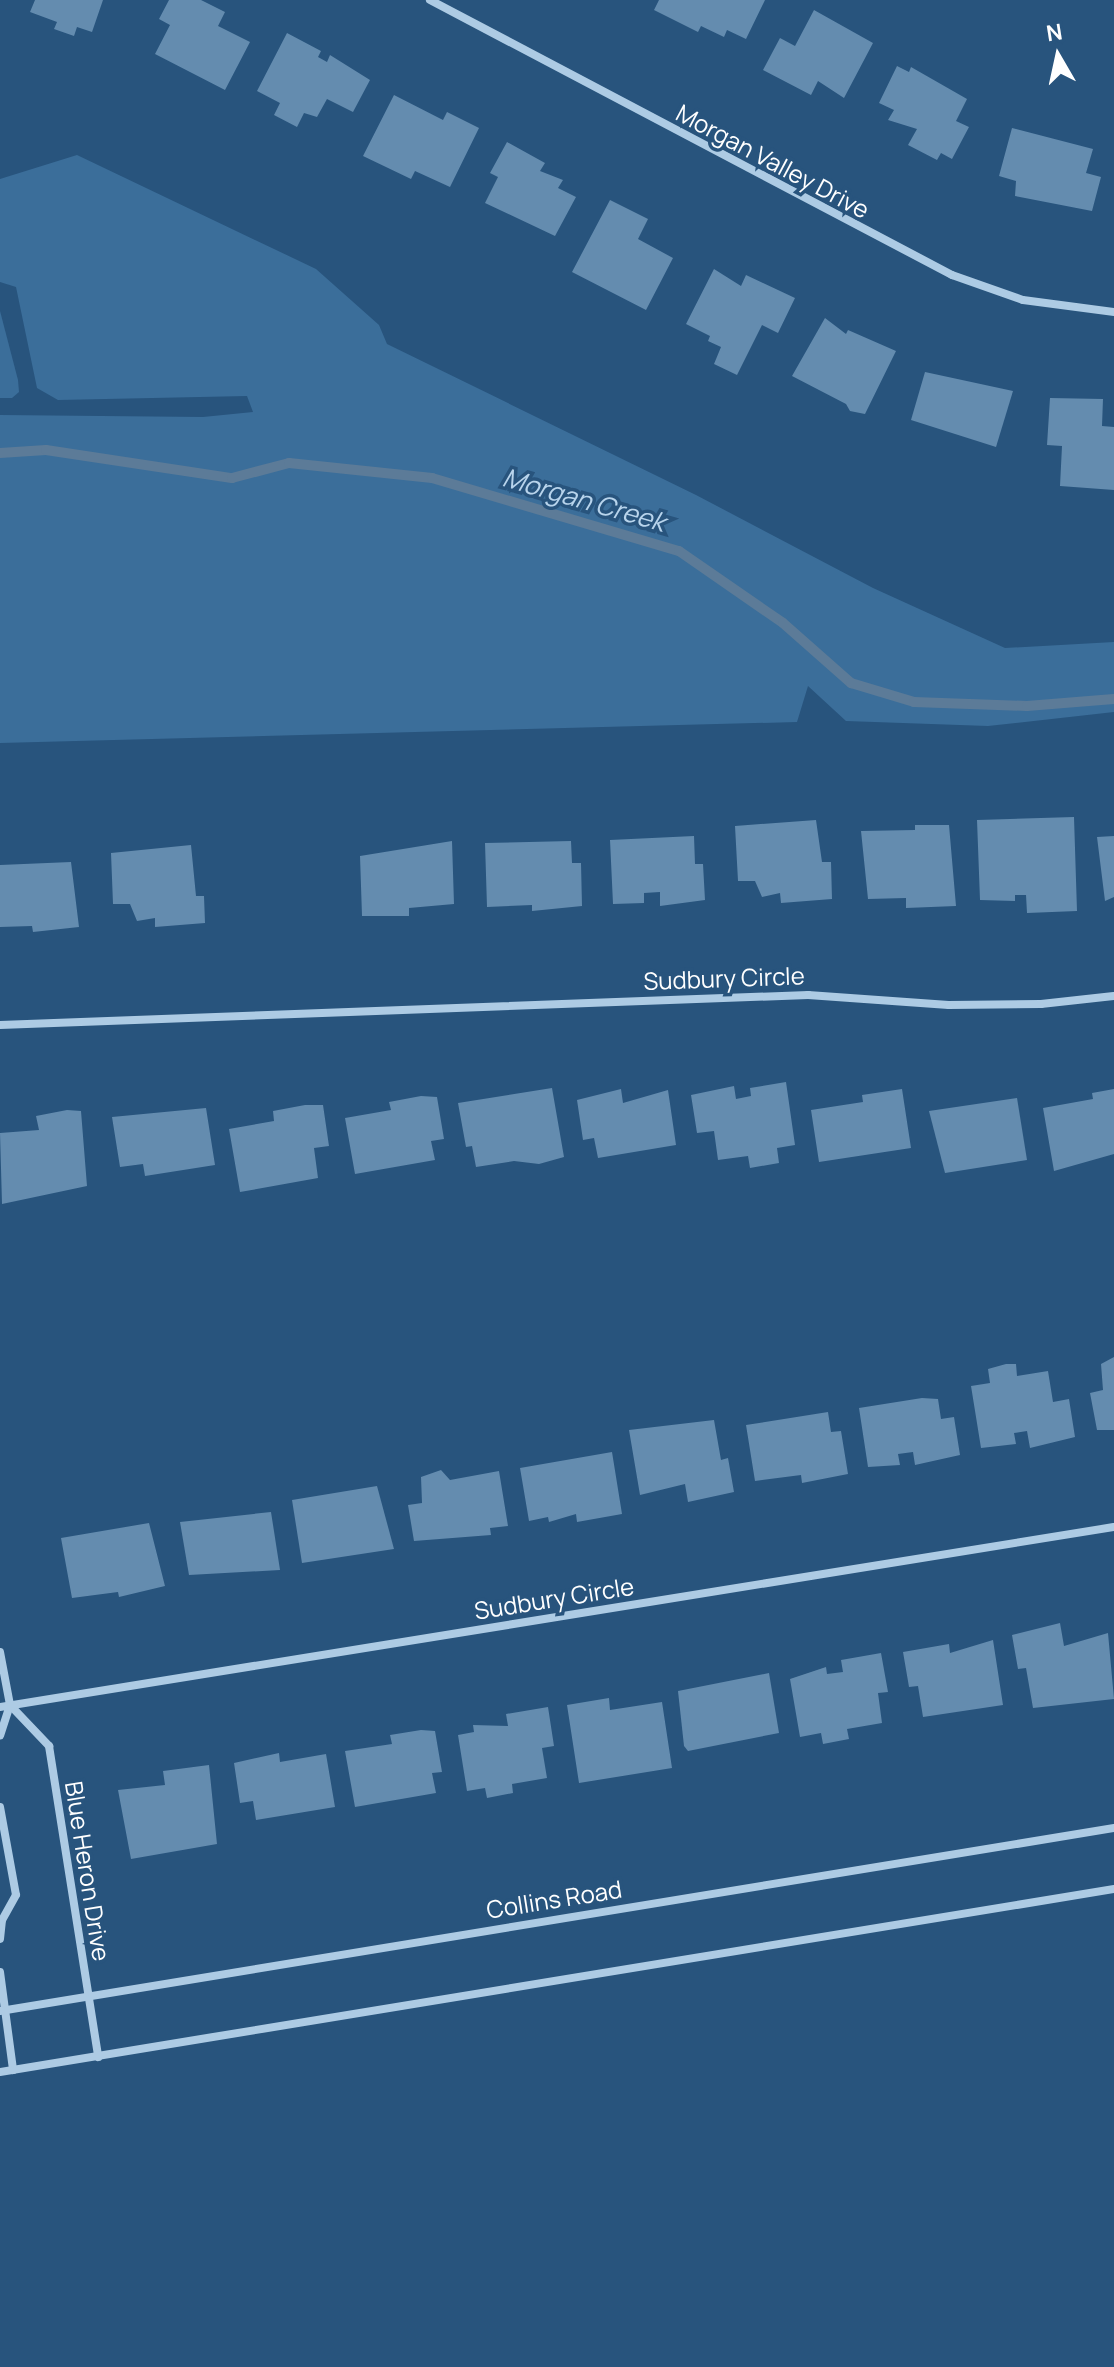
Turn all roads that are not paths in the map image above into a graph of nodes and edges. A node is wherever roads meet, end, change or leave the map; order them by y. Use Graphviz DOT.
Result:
graph roads {
  1 [pos="430,0"];
  2 [pos="1114,312"];
  3 [pos="1114,996"];
  4 [pos="0,1025"];
  5 [pos="1114,1527"];
  6 [pos="0,1652"];
  7 [pos="5,1706"];
  8 [pos="0,1735"];
  9 [pos="0,1807"];
  10 [pos="1114,1828"];
  11 [pos="1114,1889"];
  12 [pos="0,1939"];
  13 [pos="0,1972"];
  14 [pos="88,1996"];
  15 [pos="2,2011"];
  16 [pos="98,2057"];
  17 [pos="13,2070"];
  18 [pos="0,2072"];
  1 -- 2 [label="street, Morgan Valley Drive"];
  3 -- 4 [label="street, Sudbury Circle"];
  5 -- 7 [label="street, Sudbury Circle"];
  6 -- 7 [label="street"];
  7 -- 8 [label="street"];
  7 -- 14 [label="street, Blue Heron Drive"];
  9 -- 12 [label="street"];
  10 -- 14 [label="street, Collins Road"];
  11 -- 16 [label="street"];
  13 -- 15 [label="street"];
  14 -- 15 [label="street, Collins Road"];
  14 -- 16 [label="street, Blue Heron Drive"];
  15 -- 17 [label="street"];
  16 -- 17 [label="street"];
  17 -- 18 [label="street"];
}
